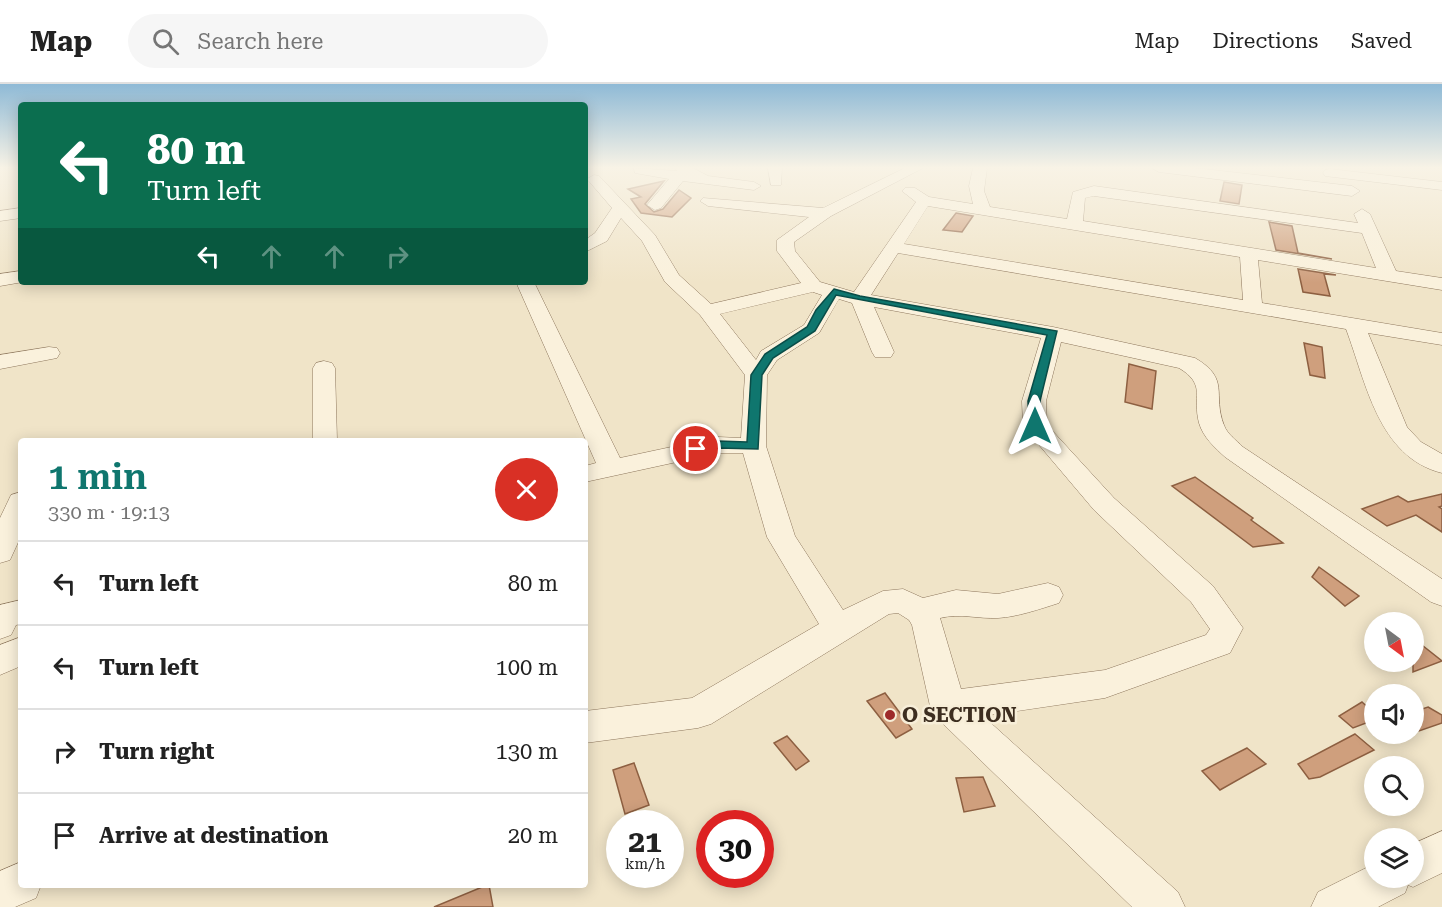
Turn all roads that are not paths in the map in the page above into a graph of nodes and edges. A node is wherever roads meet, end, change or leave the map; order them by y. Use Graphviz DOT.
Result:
graph roads {
  1 [pos="749,206"];
  2 [pos="838,206"];
  3 [pos="920,206"];
  4 [pos="954,206"];
  5 [pos="981,206"];
  6 [pos="1076,206"];
  7 [pos="1200,206"];
  8 [pos="1358,206"];
  9 [pos="620,208"];
  10 [pos="985,212"];
  11 [pos="18,213"];
  12 [pos="825,213"];
  13 [pos="0,216"];
  14 [pos="1074,225"];
  15 [pos="1368,229"];
  16 [pos="602,237"];
  17 [pos="648,239"];
  18 [pos="588,245"];
  19 [pos="891,247"];
  20 [pos="1249,255"];
  21 [pos="1389,276"];
  22 [pos="18,277"];
  23 [pos="0,280"];
  24 [pos="1442,284"];
  25 [pos="526,285"];
  26 [pos="813,286"];
  27 [pos="834,292"];
  28 [pos="859,299"];
  29 [pos="1253,307"];
  30 [pos="707,311"];
  31 [pos="1355,325"];
  32 [pos="1053,333"];
  33 [pos="1442,339"];
  34 [pos="883,352"];
  35 [pos="49,353"];
  36 [pos="0,362"];
  37 [pos="324,368"];
  38 [pos="756,375"];
  39 [pos="326,438"];
  40 [pos="753,446"];
  41 [pos="1442,465"];
  42 [pos="611,467"];
  43 [pos="588,473"];
  44 [pos="18,508"];
  45 [pos="0,553"];
  46 [pos="1442,594"];
  47 [pos="1048,595"];
  48 [pos="920,611"];
  49 [pos="838,628"];
  50 [pos="18,652"];
  51 [pos="0,661"];
  52 [pos="948,706"];
  53 [pos="588,727"];
  54 [pos="1442,851"];
  55 [pos="1424,860"];
  56 [pos="18,884"];
  57 [pos="1370,888"];
  58 [pos="0,892"];
  59 [pos="1163,907"];
  60 [pos="1333,907"];
  1 -- 12 [label="street"];
  2 -- 12 [label="street"];
  3 -- 19 [label="street"];
  4 -- 10 [label="street"];
  5 -- 10 [label="street"];
  6 -- 14 [label="street"];
  7 -- 15 [label="street"];
  8 -- 15 [label="street"];
  9 -- 16 [label="street"];
  9 -- 17 [label="street"];
  10 -- 14 [label="street"];
  11 -- 13 [label="street"];
  12 -- 26 [label="street"];
  14 -- 20 [label="street"];
  15 -- 21 [label="street"];
  16 -- 17 [label="street"];
  16 -- 18 [label="street"];
  17 -- 30 [label="street"];
  19 -- 28 [label="street"];
  19 -- 29 [label="street"];
  20 -- 21 [label="street"];
  20 -- 29 [label="street"];
  21 -- 24 [label="street"];
  22 -- 23 [label="street"];
  25 -- 42 [label="street"];
  26 -- 27 [label="street"];
  26 -- 30 [label="street"];
  27 -- 28 [label="street"];
  27 -- 38 [label="street"];
  28 -- 32 [label="street"];
  28 -- 34 [label="street"];
  29 -- 31 [label="street"];
  30 -- 38 [label="street"];
  31 -- 33 [label="street"];
  31 -- 41 [label="street"];
  32 -- 46 [label="street"];
  32 -- 52 [label="street"];
  35 -- 36 [label="street"];
  37 -- 39 [label="street"];
  38 -- 40 [label="street"];
  40 -- 42 [label="street"];
  40 -- 49 [label="street"];
  42 -- 43 [label="street"];
  44 -- 45 [label="street"];
  47 -- 48 [label="street"];
  48 -- 49 [label="street"];
  48 -- 52 [label="street"];
  49 -- 53 [label="street"];
  50 -- 51 [label="street"];
  52 -- 59 [label="street"];
  54 -- 55 [label="street"];
  56 -- 58 [label="street"];
  57 -- 60 [label="street"];
}
